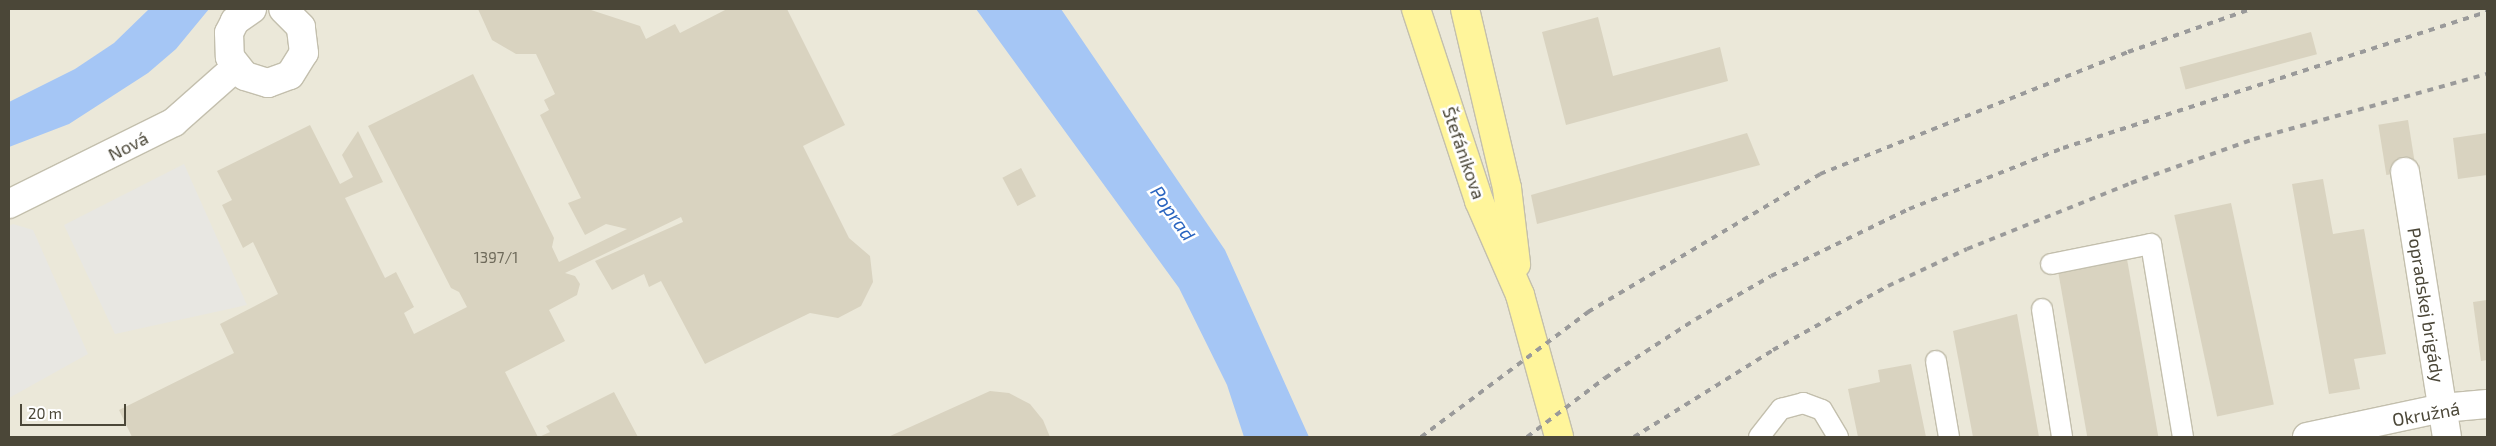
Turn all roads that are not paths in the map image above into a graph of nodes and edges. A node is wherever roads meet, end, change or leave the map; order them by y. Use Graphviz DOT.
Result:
graph roads {
  1 [pos="252,9"];
  2 [pos="283,9"];
  3 [pos="1416,9"];
  4 [pos="1465,9"];
  5 [pos="235,68"];
  6 [pos="2405,172"];
  7 [pos="9,204"];
  8 [pos="2051,264"];
  9 [pos="1520,295"];
  10 [pos="2042,309"];
  11 [pos="1936,361"];
  12 [pos="2487,404"];
  13 [pos="2442,408"];
  14 [pos="1559,437"];
  15 [pos="1758,437"];
  16 [pos="1838,437"];
  17 [pos="1949,437"];
  18 [pos="2062,437"];
  19 [pos="2182,437"];
  20 [pos="2307,437"];
  21 [pos="2447,437"];
  1 -- 5 [label="street"];
  2 -- 5 [label="street"];
  3 -- 9 [label="main road, Štefánikova"];
  4 -- 9 [label="main road, Štefánikova"];
  5 -- 7 [label="street, Nová"];
  6 -- 13 [label="street, Popradskej brigády"];
  8 -- 19 [label="lane"];
  9 -- 14 [label="main road, Štefánikova"];
  10 -- 18 [label="lane"];
  11 -- 17 [label="lane"];
  12 -- 13 [label="street, Okružná"];
  13 -- 20 [label="street, Okružná"];
  13 -- 21 [label="street, Popradskej brigády"];
  15 -- 16 [label="lane"];
}
